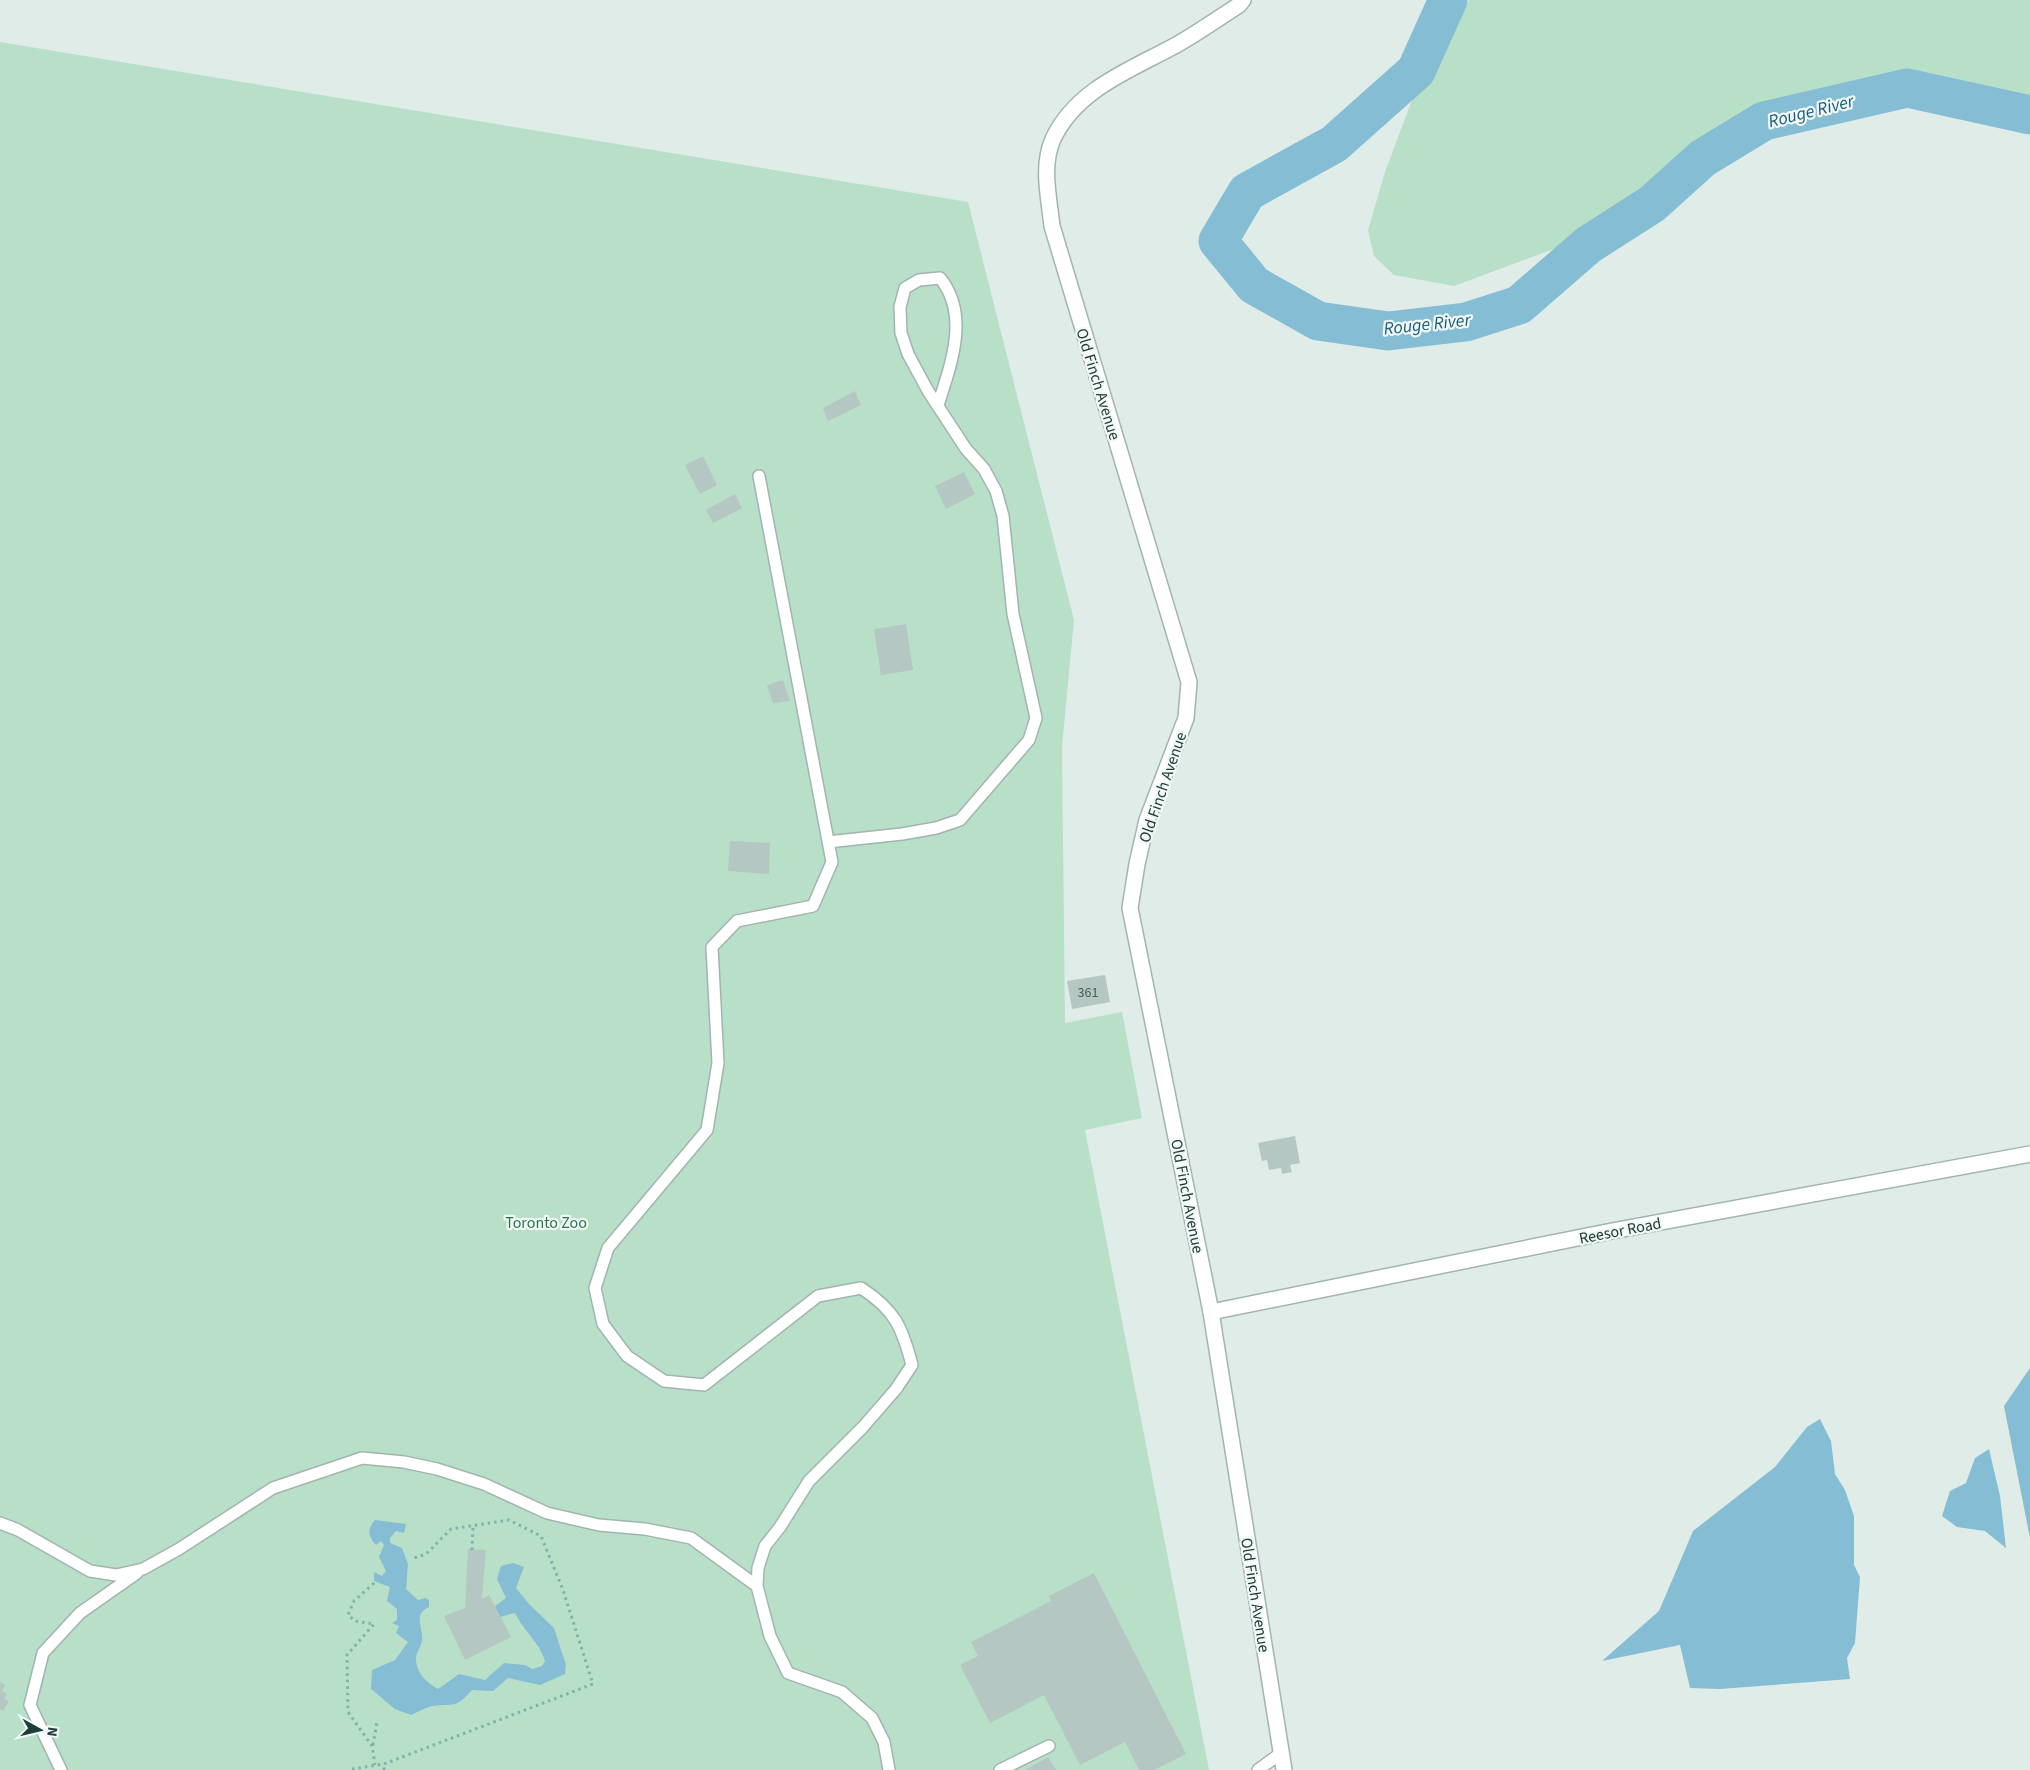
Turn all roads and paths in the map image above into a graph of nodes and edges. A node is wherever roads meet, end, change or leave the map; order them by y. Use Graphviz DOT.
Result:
graph roads {
  1 [pos="1243,0"];
  2 [pos="938,405"];
  3 [pos="759,476"];
  4 [pos="828,842"];
  5 [pos="2030,1154"];
  6 [pos="1210,1312"];
  7 [pos="0,1523"];
  8 [pos="473,1527"];
  9 [pos="472,1550"];
  10 [pos="414,1558"];
  11 [pos="143,1569"];
  12 [pos="374,1583"];
  13 [pos="757,1586"];
  14 [pos="377,1722"];
  15 [pos="372,1746"];
  16 [pos="1050,1746"];
  17 [pos="1281,1753"];
  18 [pos="384,1764"];
  19 [pos="376,1765"];
  20 [pos="352,1769"];
  21 [pos="61,1770"];
  22 [pos="384,1770"];
  23 [pos="889,1770"];
  24 [pos="1000,1770"];
  25 [pos="1258,1770"];
  26 [pos="1284,1770"];
  1 -- 6 [label="street, Old Finch Avenue"];
  2 -- 2 [label="lane"];
  2 -- 4 [label="lane"];
  3 -- 4 [label="lane"];
  4 -- 13 [label="lane"];
  5 -- 6 [label="street, Reesor Road"];
  6 -- 17 [label="street, Old Finch Avenue"];
  7 -- 11 [label="lane"];
  8 -- 9 [label="path"];
  8 -- 10 [label="path"];
  8 -- 18 [label="path"];
  11 -- 13 [label="lane"];
  11 -- 21 [label="lane"];
  12 -- 15 [label="path"];
  13 -- 23 [label="lane"];
  14 -- 15 [label="path"];
  15 -- 19 [label="path"];
  16 -- 24 [label="lane"];
  17 -- 25 [label="lane"];
  17 -- 26 [label="street, Old Finch Avenue"];
  18 -- 19 [label="path"];
  18 -- 22 [label="path"];
  19 -- 20 [label="path"];
}
